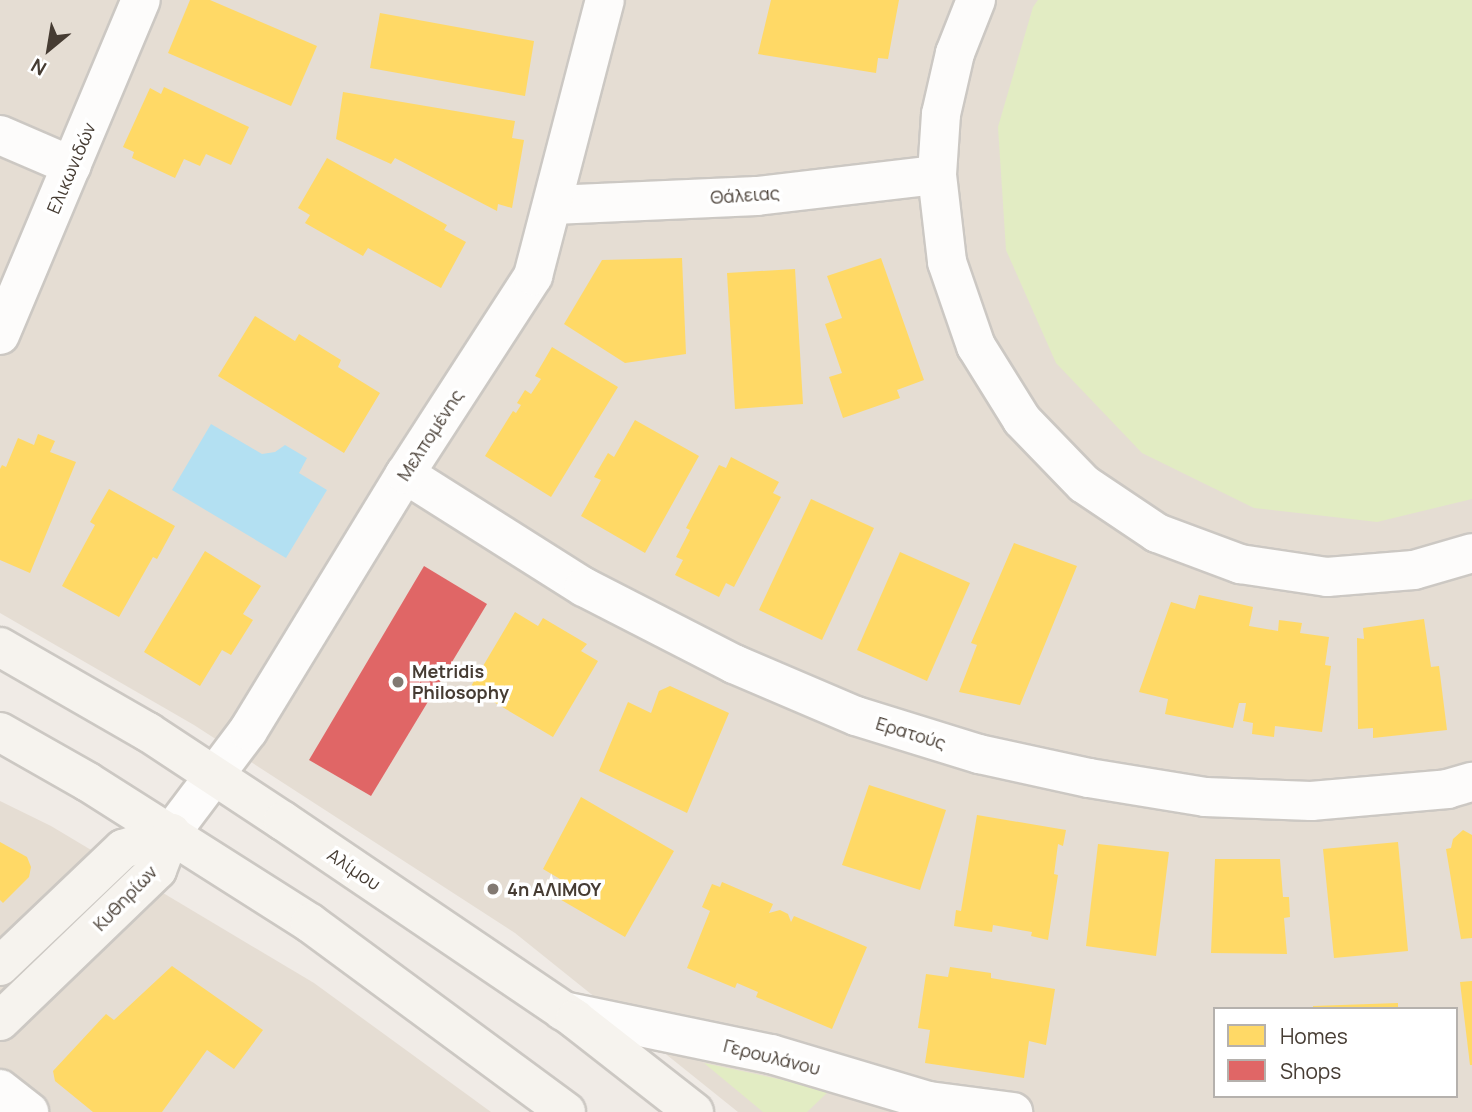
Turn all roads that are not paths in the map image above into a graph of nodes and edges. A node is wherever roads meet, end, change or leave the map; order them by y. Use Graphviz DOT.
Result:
graph roads {
  1 [pos="141,0"];
  2 [pos="605,0"];
  3 [pos="976,0"];
  4 [pos="0,135"];
  5 [pos="72,166"];
  6 [pos="937,175"];
  7 [pos="553,205"];
  8 [pos="0,335"];
  9 [pos="405,474"];
  10 [pos="1472,554"];
  11 [pos="0,648"];
  12 [pos="0,732"];
  13 [pos="214,776"];
  14 [pos="1472,782"];
  15 [pos="171,833"];
  16 [pos="0,966"];
  17 [pos="563,1011"];
  18 [pos="0,1021"];
  19 [pos="0,1089"];
  20 [pos="929,1101"];
  21 [pos="29,1112"];
  22 [pos="566,1112"];
  23 [pos="694,1112"];
  24 [pos="878,1112"];
  25 [pos="1013,1112"];
  1 -- 5 [label="street, Ελικωνιδών"];
  2 -- 7 [label="street, Μελπομένης"];
  3 -- 6 [label="street"];
  4 -- 5 [label="street"];
  5 -- 8 [label="street, Ελικωνιδών"];
  6 -- 7 [label="street, Θάλειας"];
  6 -- 10 [label="street"];
  7 -- 9 [label="street, Μελπομένης"];
  9 -- 13 [label="street, Μελπομένης"];
  9 -- 14 [label="street, Ερατούς"];
  11 -- 13 [label="main road, Αλίμου"];
  12 -- 15 [label="main road"];
  13 -- 15 [label="street, Μελπομένης"];
  13 -- 17 [label="main road, Αλίμου"];
  15 -- 16 [label="main road, Κυθηρίων"];
  15 -- 18 [label="main road, Κυθηρίων"];
  15 -- 22 [label="main road"];
  17 -- 20 [label="street, Γερουλάνου"];
  17 -- 23 [label="main road, Αλίμου"];
  19 -- 21 [label="street"];
  20 -- 24 [label="street"];
  20 -- 25 [label="street"];
}
